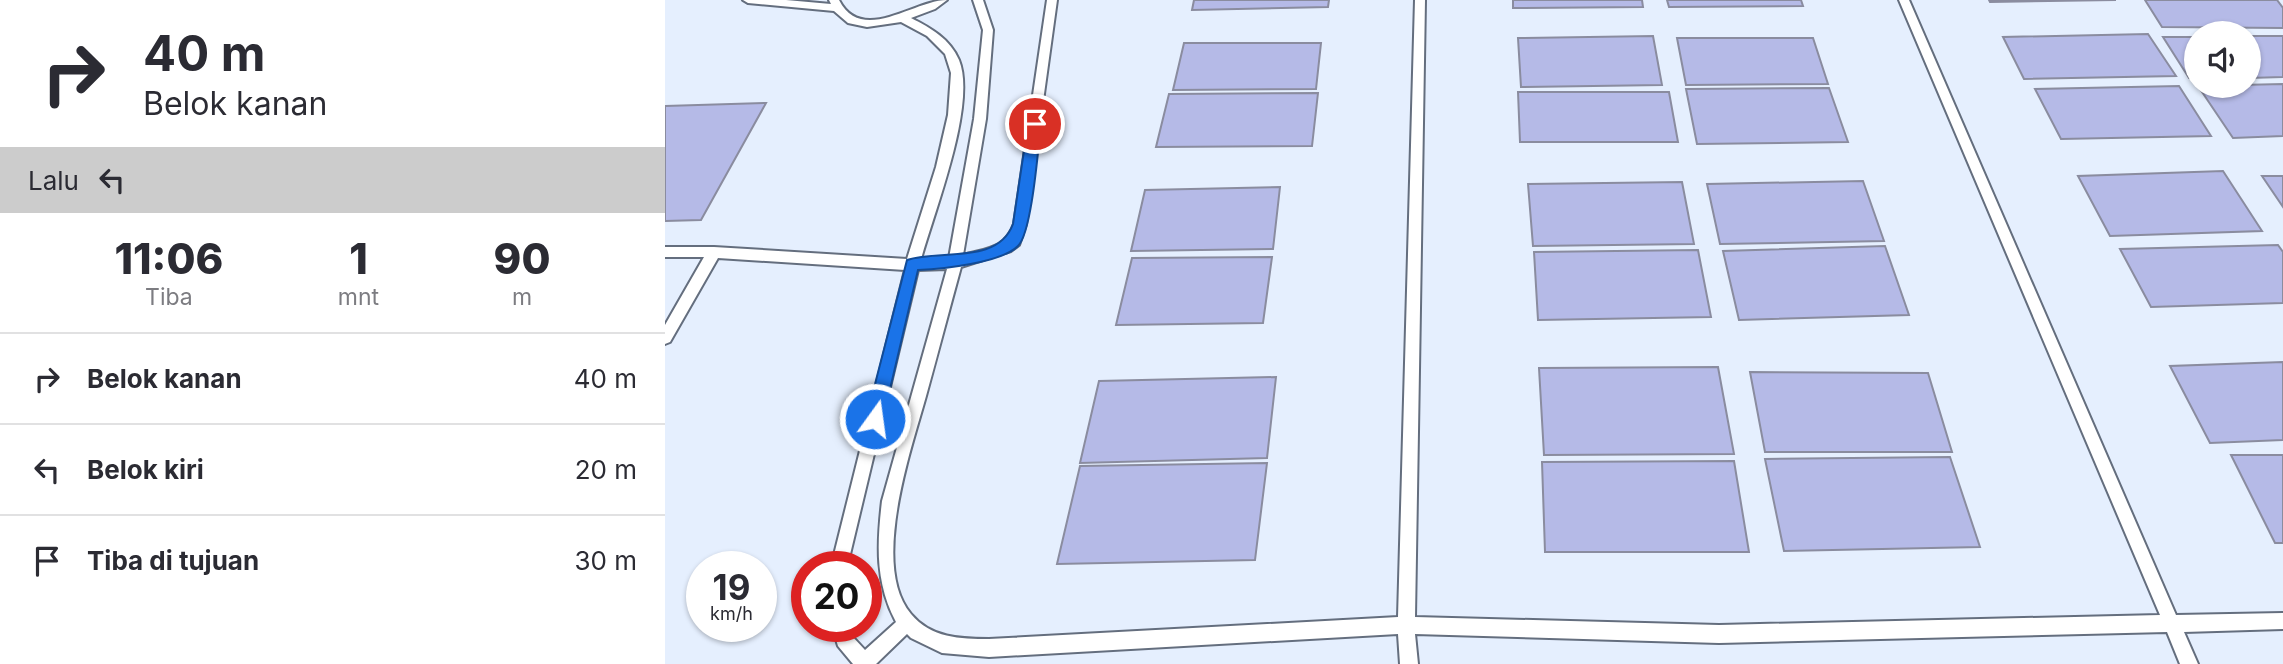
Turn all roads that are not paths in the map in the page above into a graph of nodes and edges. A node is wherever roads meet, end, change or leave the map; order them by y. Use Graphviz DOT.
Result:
graph roads {
  1 [pos="748,0"];
  2 [pos="942,0"];
  3 [pos="978,0"];
  4 [pos="1052,0"];
  5 [pos="1420,0"];
  6 [pos="1904,0"];
  7 [pos="835,4"];
  8 [pos="904,19"];
  9 [pos="665,252"];
  10 [pos="714,252"];
  11 [pos="955,263"];
  12 [pos="912,265"];
  13 [pos="665,338"];
  14 [pos="843,551"];
  15 [pos="2283,621"];
  16 [pos="907,623"];
  17 [pos="2171,623"];
  18 [pos="1406,625"];
  19 [pos="846,642"];
  20 [pos="865,663"];
  21 [pos="1409,664"];
  22 [pos="2189,664"];
  1 -- 7 [label="lane"];
  2 -- 8 [label="lane"];
  3 -- 11 [label="lane"];
  4 -- 11 [label="lane"];
  5 -- 18 [label="lane"];
  6 -- 17 [label="lane"];
  7 -- 8 [label="lane"];
  8 -- 12 [label="lane"];
  9 -- 10 [label="lane"];
  10 -- 12 [label="lane"];
  10 -- 13 [label="lane"];
  11 -- 12 [label="lane"];
  11 -- 16 [label="lane"];
  12 -- 14 [label="lane"];
  15 -- 17 [label="lane"];
  16 -- 18 [label="lane"];
  16 -- 20 [label="lane"];
  17 -- 18 [label="lane"];
  17 -- 22 [label="lane"];
  18 -- 21 [label="lane"];
  19 -- 20 [label="lane"];
}
